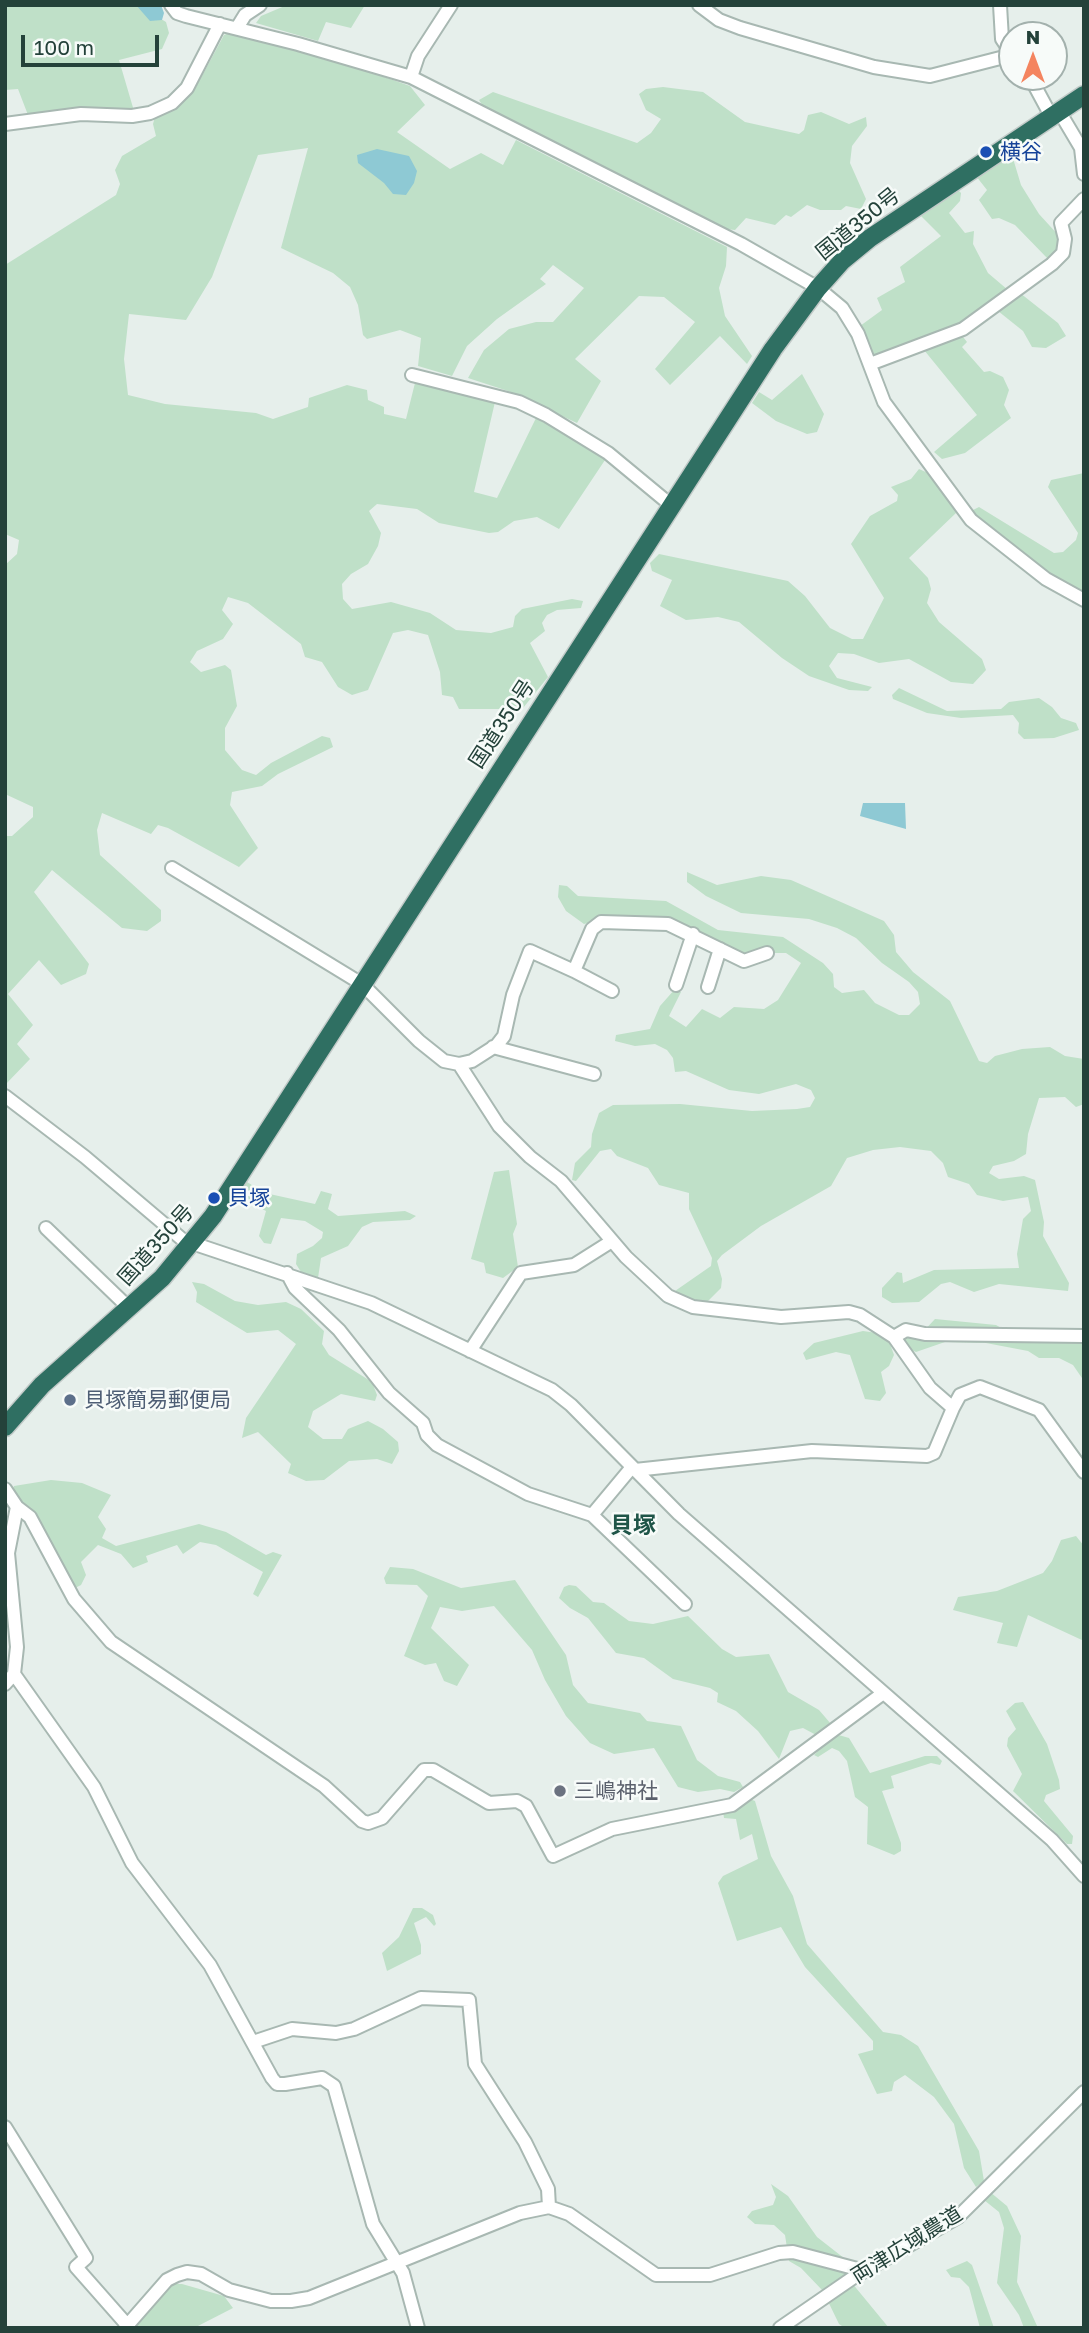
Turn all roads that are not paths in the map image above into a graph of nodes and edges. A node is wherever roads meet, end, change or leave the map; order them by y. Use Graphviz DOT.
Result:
graph roads {
  1 [pos="171,5"];
  2 [pos="260,5"];
  3 [pos="451,5"];
  4 [pos="699,5"];
  5 [pos="220,24"];
  6 [pos="237,28"];
  7 [pos="998,58"];
  8 [pos="411,78"];
  9 [pos="1040,91"];
  10 [pos="1084,95"];
  11 [pos="1055,113"];
  12 [pos="5,124"];
  13 [pos="1084,174"];
  14 [pos="1084,199"];
  15 [pos="818,288"];
  16 [pos="870,364"];
  17 [pos="412,375"];
  18 [pos="672,506"];
  19 [pos="1084,600"];
  20 [pos="172,868"];
  21 [pos="693,934"];
  22 [pos="720,949"];
  23 [pos="767,953"];
  24 [pos="574,971"];
  25 [pos="362,984"];
  26 [pos="676,985"];
  27 [pos="708,987"];
  28 [pos="612,991"];
  29 [pos="493,1047"];
  30 [pos="459,1065"];
  31 [pos="593,1074"];
  32 [pos="5,1096"];
  33 [pos="46,1228"];
  34 [pos="612,1241"];
  35 [pos="191,1244"];
  36 [pos="287,1273"];
  37 [pos="129,1308"];
  38 [pos="1084,1336"];
  39 [pos="894,1337"];
  40 [pos="470,1351"];
  41 [pos="953,1408"];
  42 [pos="5,1427"];
  43 [pos="634,1469"];
  44 [pos="1084,1472"];
  45 [pos="5,1489"];
  46 [pos="17,1507"];
  47 [pos="592,1515"];
  48 [pos="685,1604"];
  49 [pos="10,1605"];
  50 [pos="10,1679"];
  51 [pos="882,1694"];
  52 [pos="1081,1867"];
  53 [pos="253,2042"];
  54 [pos="1084,2092"];
  55 [pos="5,2127"];
  56 [pos="549,2207"];
  57 [pos="397,2262"];
  58 [pos="865,2271"];
  59 [pos="127,2327"];
  60 [pos="418,2328"];
  61 [pos="780,2328"];
  1 -- 5 [label="street"];
  2 -- 6 [label="street"];
  3 -- 8 [label="street"];
  4 -- 7 [label="street"];
  5 -- 6 [label="street"];
  5 -- 12 [label="street"];
  6 -- 8 [label="street"];
  8 -- 15 [label="street"];
  9 -- 11 [label="street"];
  10 -- 11 [label="highway, 国道350号"];
  11 -- 13 [label="street"];
  11 -- 15 [label="highway, 国道350号"];
  14 -- 16 [label="street"];
  15 -- 16 [label="street"];
  15 -- 18 [label="highway, 国道350号"];
  16 -- 19 [label="street"];
  17 -- 18 [label="street"];
  18 -- 25 [label="highway, 国道350号"];
  20 -- 25 [label="street"];
  21 -- 22 [label="street"];
  21 -- 24 [label="street"];
  21 -- 26 [label="street"];
  22 -- 23 [label="street"];
  22 -- 27 [label="street"];
  24 -- 28 [label="street"];
  24 -- 29 [label="street"];
  25 -- 30 [label="street"];
  25 -- 35 [label="highway, 国道350号"];
  29 -- 30 [label="street"];
  29 -- 31 [label="street"];
  30 -- 34 [label="street"];
  32 -- 35 [label="street"];
  33 -- 37 [label="street"];
  34 -- 39 [label="street"];
  34 -- 40 [label="street"];
  35 -- 36 [label="street"];
  35 -- 37 [label="highway, 国道350号"];
  36 -- 40 [label="street"];
  36 -- 47 [label="street"];
  37 -- 42 [label="highway, 国道350号"];
  38 -- 39 [label="street"];
  39 -- 41 [label="street"];
  40 -- 43 [label="street"];
  41 -- 43 [label="street"];
  41 -- 44 [label="street"];
  43 -- 47 [label="street"];
  43 -- 51 [label="street"];
  45 -- 46 [label="street"];
  46 -- 49 [label="street"];
  46 -- 51 [label="street"];
  47 -- 48 [label="street"];
  49 -- 50 [label="street"];
  50 -- 53 [label="street"];
  51 -- 52 [label="street"];
  53 -- 56 [label="street"];
  53 -- 57 [label="street"];
  54 -- 58 [label="street, 両津広域農道"];
  55 -- 59 [label="street"];
  56 -- 57 [label="street"];
  56 -- 58 [label="street"];
  57 -- 59 [label="street"];
  57 -- 60 [label="street"];
  58 -- 61 [label="street, 両津広域農道"];
}
